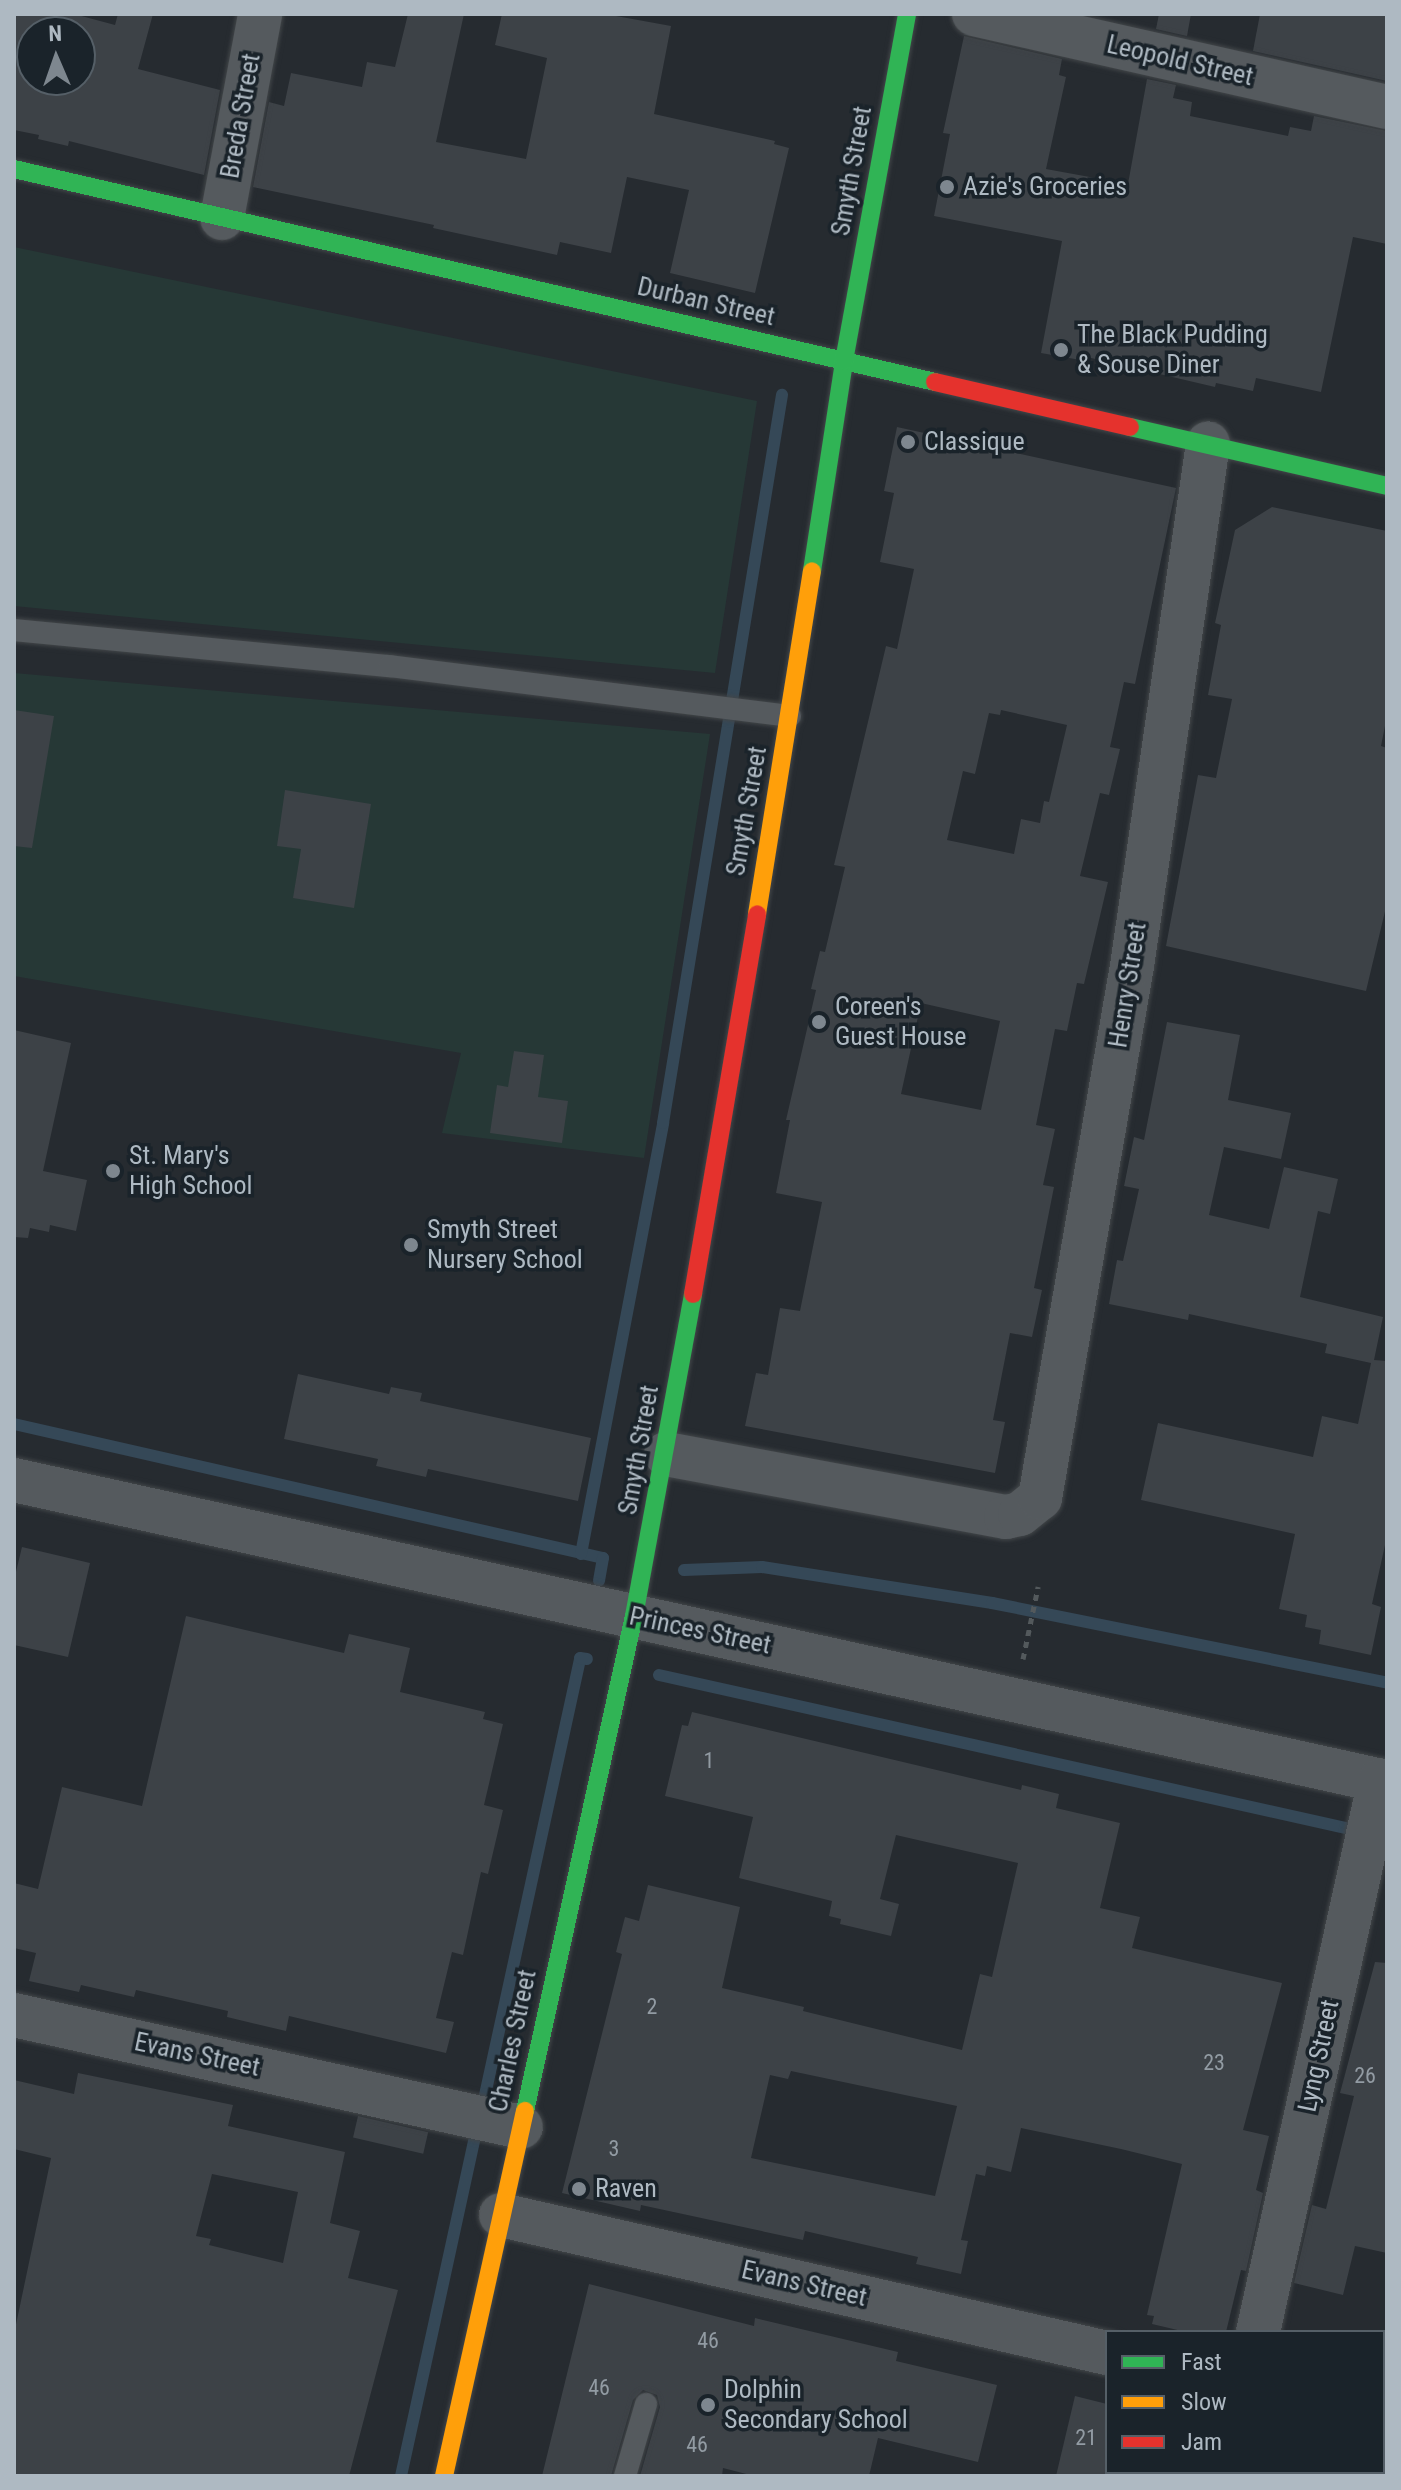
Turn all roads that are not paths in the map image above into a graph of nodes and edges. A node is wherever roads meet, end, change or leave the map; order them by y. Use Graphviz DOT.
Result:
graph roads {
  1 [pos="260,14"];
  2 [pos="907,14"];
  3 [pos="974,14"];
  4 [pos="1387,107"];
  5 [pos="14,169"];
  6 [pos="222,218"];
  7 [pos="844,361"];
  8 [pos="1208,444"];
  9 [pos="1387,486"];
  10 [pos="14,630"];
  11 [pos="790,716"];
  12 [pos="666,1454"];
  13 [pos="14,1480"];
  14 [pos="634,1616"];
  15 [pos="1384,1781"];
  16 [pos="14,2015"];
  17 [pos="521,2127"];
  18 [pos="501,2215"];
  19 [pos="1258,2330"];
  20 [pos="1105,2353"];
  21 [pos="646,2404"];
  22 [pos="444,2476"];
  23 [pos="625,2476"];
  1 -- 6 [label="street, Breda Street"];
  2 -- 7 [label="main road, Smyth Street"];
  3 -- 4 [label="street, Leopold Street"];
  5 -- 6 [label="main road, Durban Street"];
  6 -- 7 [label="main road, Durban Street"];
  7 -- 8 [label="main road, Durban Street"];
  7 -- 11 [label="main road, Smyth Street"];
  8 -- 9 [label="main road, Durban Street"];
  8 -- 12 [label="street, Henry Street"];
  10 -- 11 [label="lane"];
  11 -- 12 [label="main road, Smyth Street"];
  12 -- 14 [label="main road, Smyth Street"];
  13 -- 14 [label="street, Princes Street"];
  14 -- 15 [label="street, Princes Street"];
  14 -- 17 [label="main road, Charles Street"];
  15 -- 19 [label="street, Lyng Street"];
  16 -- 17 [label="street, Evans Street"];
  17 -- 18 [label="main road, Charles Street"];
  18 -- 20 [label="street, Evans Street"];
  18 -- 22 [label="main road, Charles Street"];
  21 -- 23 [label="lane"];
}
